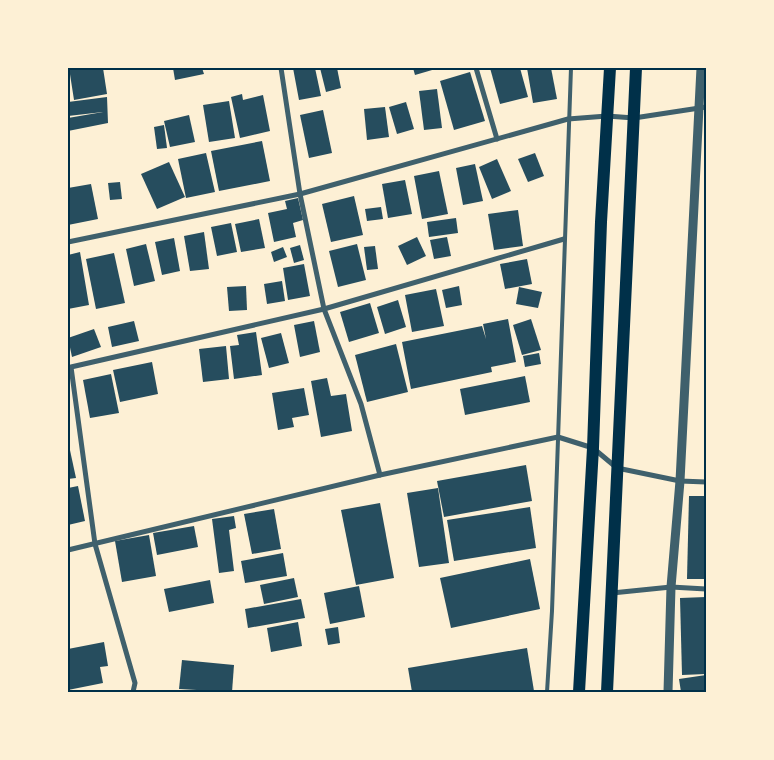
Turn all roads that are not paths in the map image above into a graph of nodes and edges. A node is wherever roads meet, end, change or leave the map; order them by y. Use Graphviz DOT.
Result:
graph roads {
  1 [pos="281,68"];
  2 [pos="476,68"];
  3 [pos="571,68"];
  4 [pos="610,68"];
  5 [pos="636,68"];
  6 [pos="701,68"];
  7 [pos="703,107"];
  8 [pos="607,116"];
  9 [pos="634,118"];
  10 [pos="568,119"];
  11 [pos="497,139"];
  12 [pos="300,194"];
  13 [pos="564,240"];
  14 [pos="68,242"];
  15 [pos="324,309"];
  16 [pos="558,437"];
  17 [pos="593,448"];
  18 [pos="617,468"];
  19 [pos="380,475"];
  20 [pos="680,481"];
  21 [pos="706,482"];
  22 [pos="95,544"];
  23 [pos="68,550"];
  24 [pos="670,587"];
  25 [pos="706,589"];
  26 [pos="612,593"];
  27 [pos="133,692"];
  28 [pos="547,692"];
  29 [pos="579,692"];
  30 [pos="607,692"];
  31 [pos="668,692"];
  1 -- 12 [label="street"];
  2 -- 11 [label="street"];
  3 -- 10 [label="lane"];
  4 -- 8 [label="main road"];
  5 -- 9 [label="main road"];
  6 -- 7 [label="street"];
  7 -- 9 [label="street"];
  7 -- 20 [label="street"];
  8 -- 9 [label="street"];
  8 -- 10 [label="street"];
  8 -- 17 [label="main road"];
  9 -- 18 [label="main road"];
  10 -- 11 [label="street"];
  10 -- 13 [label="lane"];
  11 -- 12 [label="street"];
  12 -- 14 [label="street"];
  12 -- 15 [label="street"];
  13 -- 15 [label="street"];
  13 -- 16 [label="lane"];
  15 -- 19 [label="street"];
  15 -- 22 [label="street"];
  16 -- 17 [label="street"];
  16 -- 19 [label="street"];
  16 -- 28 [label="lane"];
  17 -- 18 [label="street"];
  17 -- 29 [label="main road"];
  18 -- 20 [label="street"];
  18 -- 26 [label="main road"];
  19 -- 22 [label="street"];
  20 -- 21 [label="street"];
  20 -- 24 [label="street"];
  22 -- 23 [label="street"];
  22 -- 27 [label="street"];
  24 -- 25 [label="street"];
  24 -- 26 [label="street"];
  24 -- 31 [label="street"];
  26 -- 30 [label="main road"];
}
